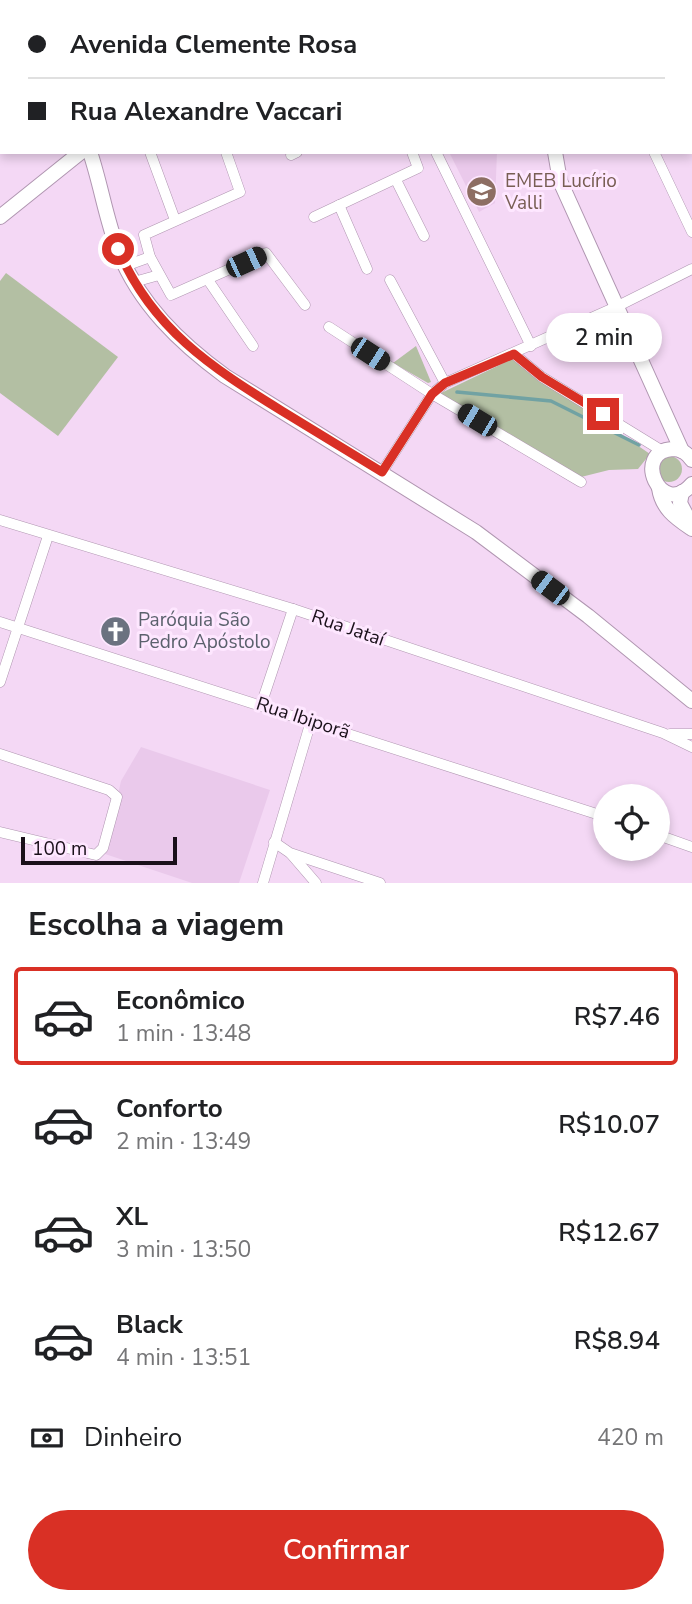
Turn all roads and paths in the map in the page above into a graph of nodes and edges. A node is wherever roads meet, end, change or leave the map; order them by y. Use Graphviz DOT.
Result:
graph roads {
  1 [pos="79,154"];
  2 [pos="91,154"];
  3 [pos="151,154"];
  4 [pos="227,154"];
  5 [pos="413,154"];
  6 [pos="437,154"];
  7 [pos="555,154"];
  8 [pos="655,154"];
  9 [pos="396,180"];
  10 [pos="339,205"];
  11 [pos="0,217"];
  12 [pos="314,218"];
  13 [pos="175,220"];
  14 [pos="692,232"];
  15 [pos="424,236"];
  16 [pos="150,257"];
  17 [pos="125,266"];
  18 [pos="367,269"];
  19 [pos="692,270"];
  20 [pos="159,275"];
  21 [pos="390,279"];
  22 [pos="208,280"];
  23 [pos="134,282"];
  24 [pos="305,305"];
  25 [pos="618,306"];
  26 [pos="328,327"];
  27 [pos="253,346"];
  28 [pos="531,346"];
  29 [pos="514,354"];
  30 [pos="445,383"];
  31 [pos="432,394"];
  32 [pos="664,452"];
  33 [pos="687,455"];
  34 [pos="382,472"];
  35 [pos="581,482"];
  36 [pos="659,488"];
  37 [pos="687,488"];
  38 [pos="0,520"];
  39 [pos="692,527"];
  40 [pos="48,536"];
  41 [pos="293,609"];
  42 [pos="0,622"];
  43 [pos="18,628"];
  44 [pos="0,682"];
  45 [pos="692,701"];
  46 [pos="261,705"];
  47 [pos="311,721"];
  48 [pos="663,733"];
  49 [pos="692,734"];
  50 [pos="692,747"];
  51 [pos="0,754"];
  52 [pos="593,813"];
  53 [pos="0,832"];
  54 [pos="670,839"];
  55 [pos="274,842"];
  56 [pos="692,847"];
  57 [pos="290,853"];
  58 [pos="263,883"];
  59 [pos="316,883"];
  60 [pos="380,883"];
  1 -- 11 [label="main road"];
  2 -- 17 [label="main road"];
  3 -- 13 [label="street"];
  4 -- 13 [label="street"];
  5 -- 9 [label="street"];
  6 -- 28 [label="street"];
  7 -- 25 [label="main road"];
  8 -- 14 [label="street"];
  9 -- 10 [label="street"];
  9 -- 15 [label="street"];
  10 -- 12 [label="street"];
  10 -- 18 [label="street"];
  13 -- 16 [label="street"];
  16 -- 17 [label="street"];
  16 -- 20 [label="street"];
  17 -- 23 [label="main road"];
  19 -- 25 [label="street"];
  20 -- 22 [label="street"];
  20 -- 23 [label="street"];
  21 -- 30 [label="street"];
  22 -- 24 [label="street"];
  22 -- 27 [label="street"];
  23 -- 34 [label="main road"];
  25 -- 28 [label="street"];
  25 -- 33 [label="main road"];
  26 -- 31 [label="street"];
  28 -- 29 [label="street"];
  29 -- 30 [label="street"];
  29 -- 32 [label="street"];
  30 -- 31 [label="street"];
  31 -- 34 [label="street"];
  31 -- 35 [label="street"];
  32 -- 33 [label="main road"];
  32 -- 36 [label="main road"];
  34 -- 45 [label="main road"];
  36 -- 37 [label="main road"];
  36 -- 39 [label="main road"];
  37 -- 39 [label="main road"];
  38 -- 40 [label="street, Rua Jataí"];
  40 -- 41 [label="street, Rua Jataí"];
  40 -- 43 [label="street"];
  41 -- 46 [label="street"];
  41 -- 48 [label="street, Rua Jataí"];
  42 -- 43 [label="street, Rua Ibiporã"];
  43 -- 44 [label="street"];
  43 -- 46 [label="street, Rua Ibiporã"];
  46 -- 47 [label="street, Rua Ibiporã"];
  47 -- 52 [label="street, Rua Ibiporã"];
  47 -- 55 [label="street"];
  48 -- 49 [label="street"];
  48 -- 50 [label="street, Rua Jataí"];
  51 -- 53 [label="street"];
  54 -- 56 [label="street"];
  55 -- 57 [label="street"];
  55 -- 58 [label="street"];
  57 -- 59 [label="street"];
  57 -- 60 [label="street"];
}
